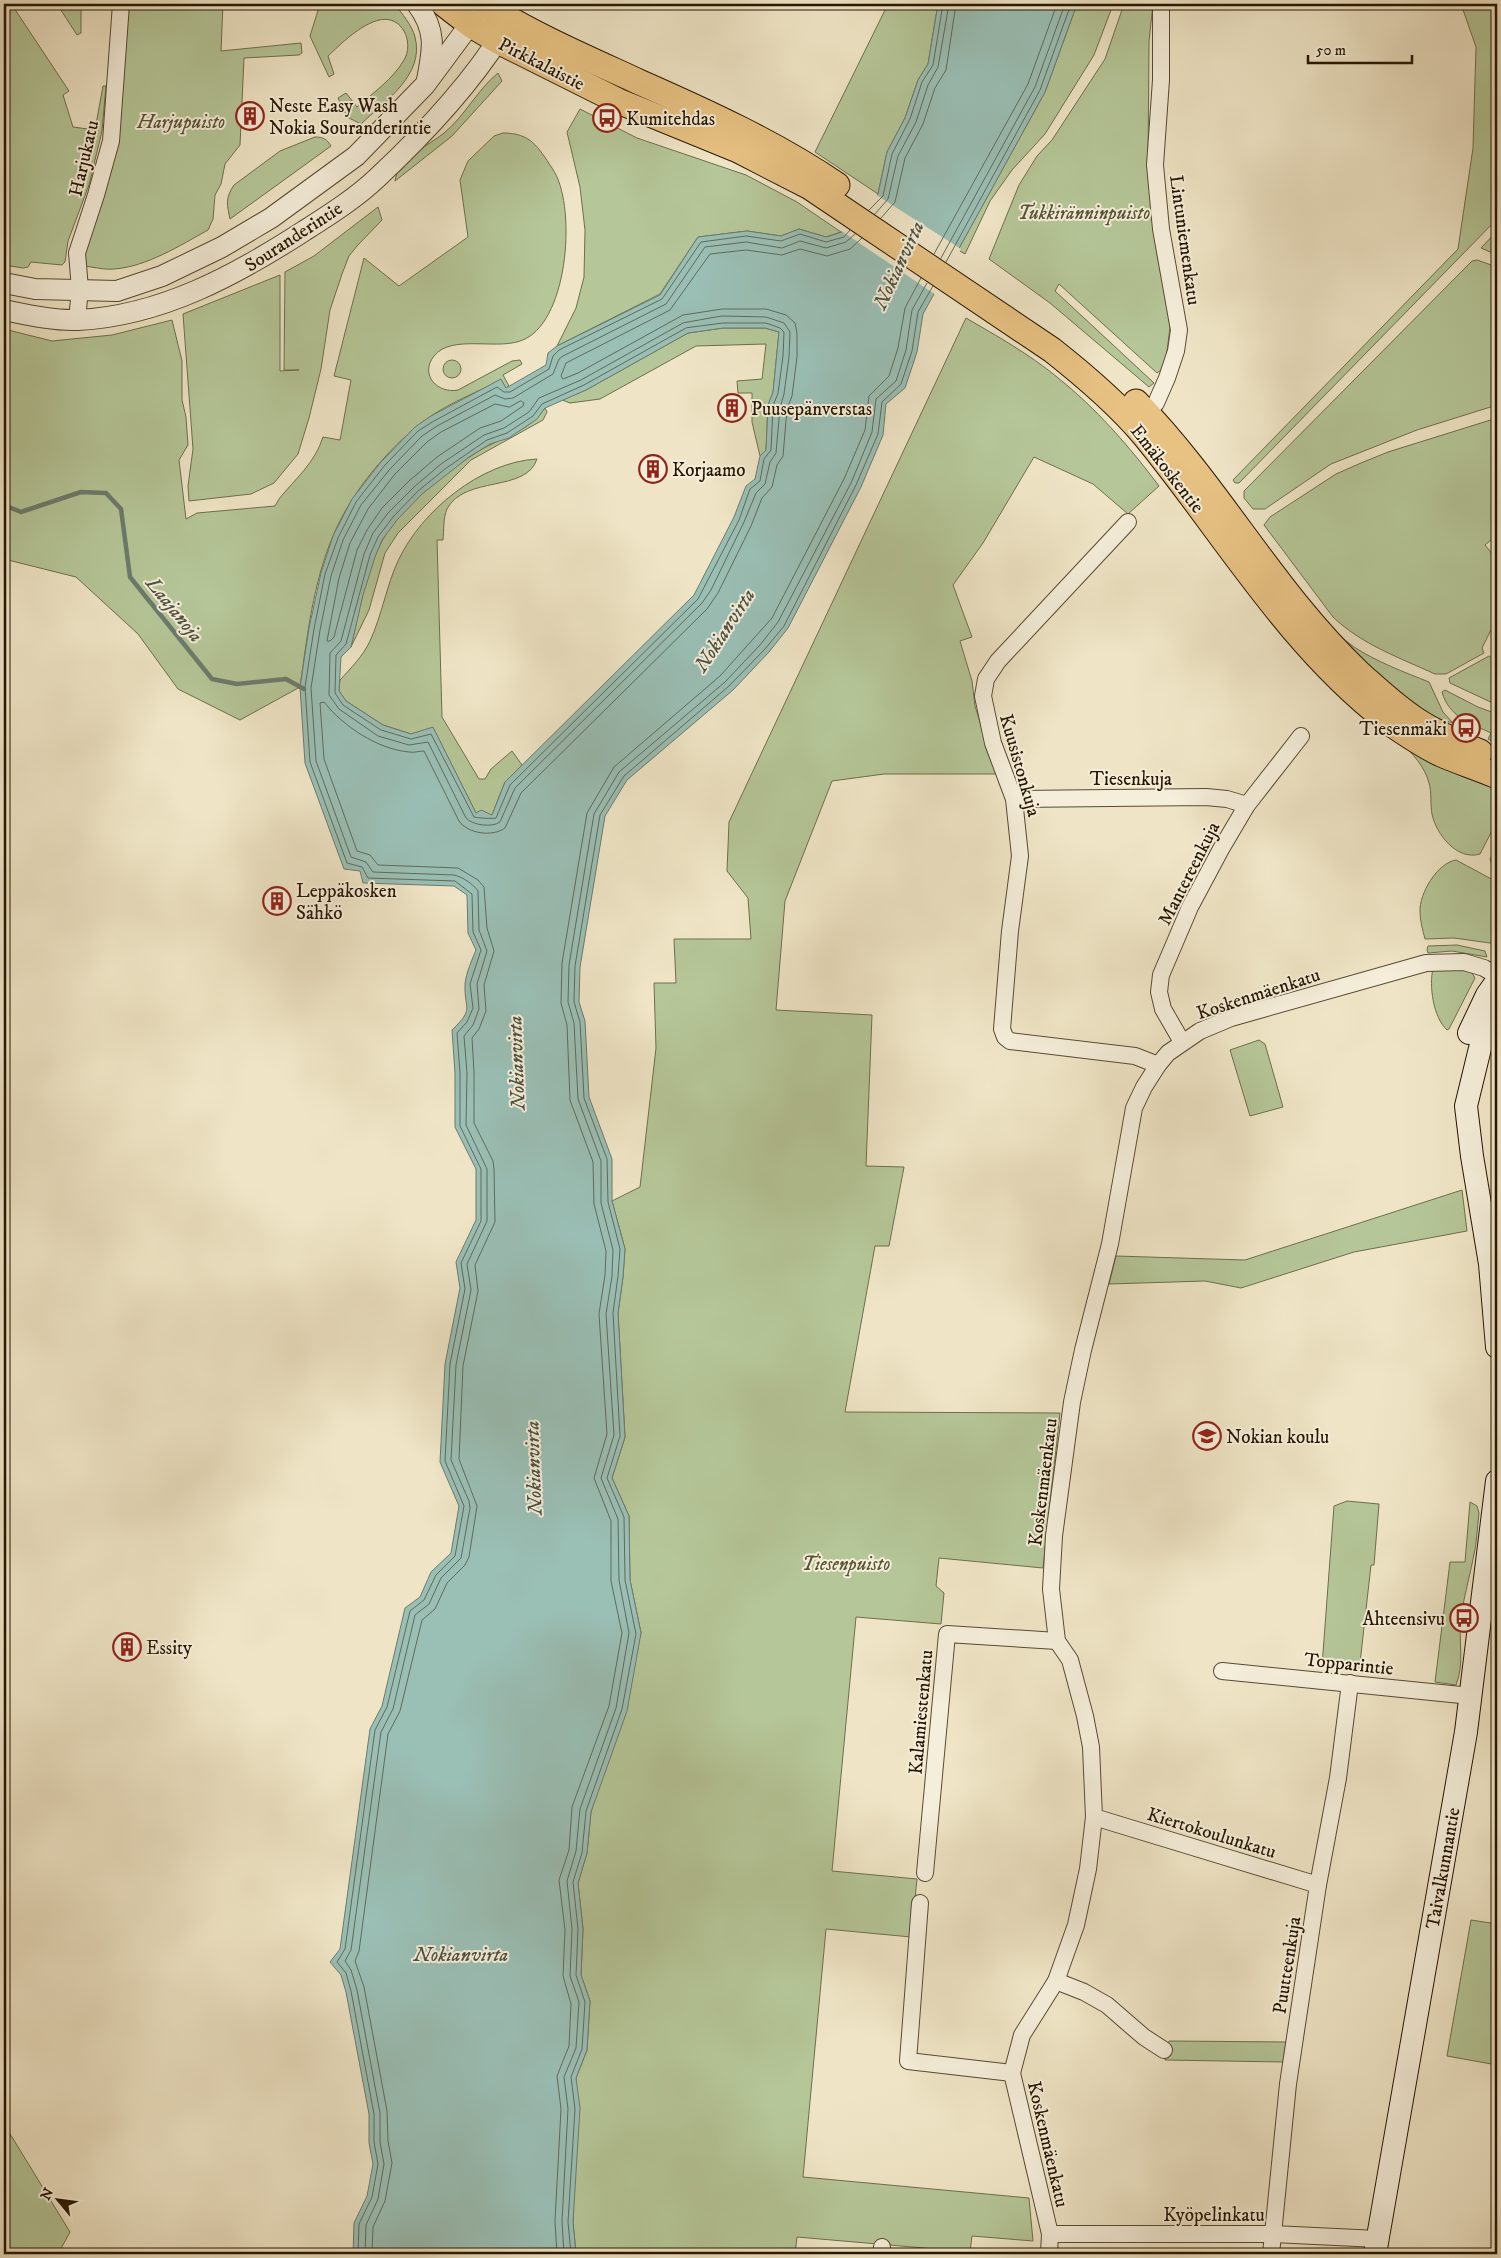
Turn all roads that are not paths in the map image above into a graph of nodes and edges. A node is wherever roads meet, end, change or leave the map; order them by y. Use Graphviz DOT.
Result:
graph roads {
  1 [pos="121,4"];
  2 [pos="417,4"];
  3 [pos="444,4"];
  4 [pos="484,4"];
  5 [pos="1161,4"];
  6 [pos="510,20"];
  7 [pos="471,25"];
  8 [pos="498,40"];
  9 [pos="426,85"];
  10 [pos="814,180"];
  11 [pos="4,283"];
  12 [pos="80,289"];
  13 [pos="981,292"];
  14 [pos="4,310"];
  15 [pos="77,320"];
  16 [pos="1147,414"];
  17 [pos="1128,522"];
  18 [pos="1301,736"];
  19 [pos="1497,760"];
  20 [pos="1497,776"];
  21 [pos="1014,799"];
  22 [pos="1247,805"];
  23 [pos="1497,976"];
  24 [pos="1497,981"];
  25 [pos="1497,1009"];
  26 [pos="1182,1042"];
  27 [pos="1158,1065"];
  28 [pos="1466,1106"];
  29 [pos="1497,1347"];
  30 [pos="1497,1481"];
  31 [pos="1497,1488"];
  32 [pos="1057,1641"];
  33 [pos="1222,1671"];
  34 [pos="1350,1683"];
  35 [pos="1471,1696"];
  36 [pos="1094,1817"];
  37 [pos="925,1873"];
  38 [pos="1318,1885"];
  39 [pos="920,1903"];
  40 [pos="1056,1981"];
  41 [pos="1164,2050"];
  42 [pos="1012,2073"];
  43 [pos="1050,2234"];
  44 [pos="1273,2234"];
  45 [pos="1379,2248"];
  46 [pos="1049,2254"];
  47 [pos="1271,2254"];
  1 -- 12 [label="street, Harjukatu"];
  2 -- 9 [label="street"];
  3 -- 7 [label="main road, Pirkkalaistie"];
  4 -- 6 [label="main road, Pirkkalaistie"];
  4 -- 7 [label="street, Souranderintie"];
  5 -- 16 [label="street, Lintuniemenkatu"];
  6 -- 8 [label="street, Souranderintie"];
  6 -- 10 [label="main road, Pirkkalaistie"];
  7 -- 8 [label="main road, Pirkkalaistie"];
  7 -- 9 [label="street, Souranderintie"];
  8 -- 10 [label="main road, Pirkkalaistie"];
  8 -- 15 [label="street, Souranderintie"];
  9 -- 12 [label="street, Souranderintie"];
  10 -- 13 [label="main road, Emäkoskentie"];
  11 -- 12 [label="street, Souranderintie"];
  12 -- 15 [label="street, Harjukatu"];
  13 -- 16 [label="main road, Emäkoskentie"];
  13 -- 20 [label="main road, Emäkoskentie"];
  14 -- 15 [label="street, Souranderintie"];
  16 -- 19 [label="main road, Emäkoskentie"];
  17 -- 21 [label="street, Kuusistonkuja"];
  18 -- 22 [label="street, Mantereenkuja"];
  21 -- 22 [label="street, Tiesenkuja"];
  21 -- 27 [label="street, Kuusistonkuja"];
  22 -- 26 [label="street, Mantereenkuja"];
  23 -- 26 [label="street, Koskenmäenkatu"];
  24 -- 28 [label="main road"];
  25 -- 28 [label="main road"];
  26 -- 27 [label="street, Koskenmäenkatu"];
  27 -- 32 [label="street, Koskenmäenkatu"];
  28 -- 29 [label="main road"];
  30 -- 31 [label="main road, Taivalkunnantie"];
  31 -- 35 [label="main road, Taivalkunnantie"];
  32 -- 36 [label="street, Koskenmäenkatu"];
  32 -- 37 [label="street, Kalamiestenkatu"];
  33 -- 34 [label="street, Topparintie"];
  34 -- 35 [label="street, Topparintie"];
  34 -- 38 [label="street, Puutteenkuja"];
  35 -- 45 [label="main road, Taivalkunnantie"];
  36 -- 38 [label="street, Kiertokoulunkatu"];
  36 -- 40 [label="street, Koskenmäenkatu"];
  38 -- 44 [label="street, Puutteenkuja"];
  39 -- 42 [label="street"];
  40 -- 41 [label="street"];
  40 -- 42 [label="street, Koskenmäenkatu"];
  42 -- 43 [label="street, Koskenmäenkatu"];
  43 -- 44 [label="street, Kyöpelinkatu"];
  43 -- 46 [label="street, Koskenmäenkatu"];
  44 -- 45 [label="street, Kyöpelinkatu"];
  44 -- 47 [label="street, Puutteenkuja"];
}
